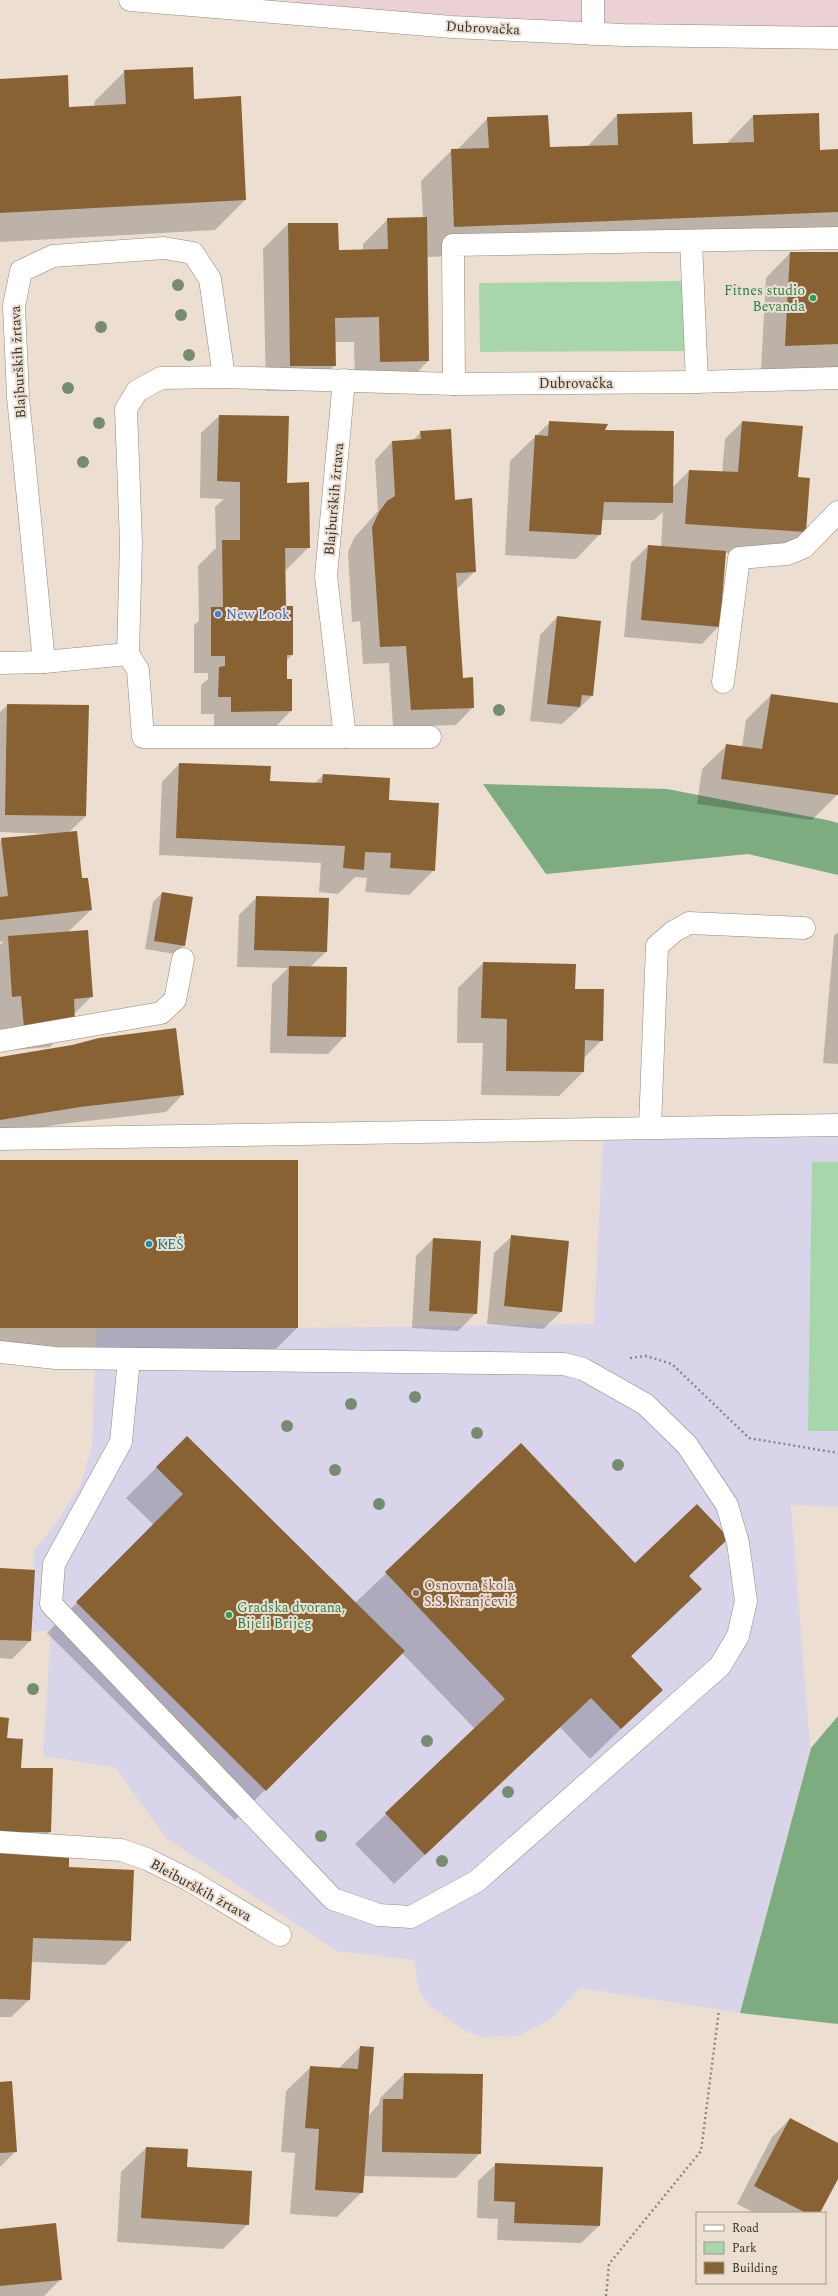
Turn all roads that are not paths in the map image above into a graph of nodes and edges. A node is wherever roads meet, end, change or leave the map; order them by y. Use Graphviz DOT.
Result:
graph roads {
  1 [pos="130,0"];
  2 [pos="593,0"];
  3 [pos="593,34"];
  4 [pos="838,38"];
  5 [pos="838,238"];
  6 [pos="691,241"];
  7 [pos="224,377"];
  8 [pos="838,378"];
  9 [pos="344,380"];
  10 [pos="698,382"];
  11 [pos="454,384"];
  12 [pos="838,512"];
  13 [pos="128,654"];
  14 [pos="44,662"];
  15 [pos="0,663"];
  16 [pos="723,682"];
  17 [pos="345,737"];
  18 [pos="430,737"];
  19 [pos="804,928"];
  20 [pos="183,958"];
  21 [pos="0,1041"];
  22 [pos="838,1125"];
  23 [pos="650,1127"];
  24 [pos="0,1139"];
  25 [pos="0,1352"];
  26 [pos="129,1359"];
  27 [pos="0,1842"];
  28 [pos="280,1935"];
  1 -- 3 [label="street, Dubrovačka"];
  2 -- 3 [label="street"];
  3 -- 4 [label="street, Dubrovačka"];
  5 -- 6 [label="street"];
  6 -- 10 [label="street"];
  6 -- 11 [label="street"];
  7 -- 9 [label="street"];
  7 -- 13 [label="street"];
  7 -- 14 [label="street, Blajburških žrtava"];
  8 -- 10 [label="street, Dubrovačka"];
  9 -- 11 [label="street, Dubrovačka"];
  9 -- 17 [label="street, Blajburških žrtava"];
  10 -- 11 [label="street, Dubrovačka"];
  12 -- 16 [label="street"];
  13 -- 14 [label="street"];
  13 -- 17 [label="street"];
  14 -- 15 [label="street"];
  17 -- 18 [label="street"];
  19 -- 23 [label="street"];
  20 -- 21 [label="street"];
  22 -- 23 [label="street"];
  23 -- 24 [label="street"];
  25 -- 26 [label="street"];
  26 -- 26 [label="street"];
  27 -- 28 [label="street, Bleiburških žrtava"];
}
